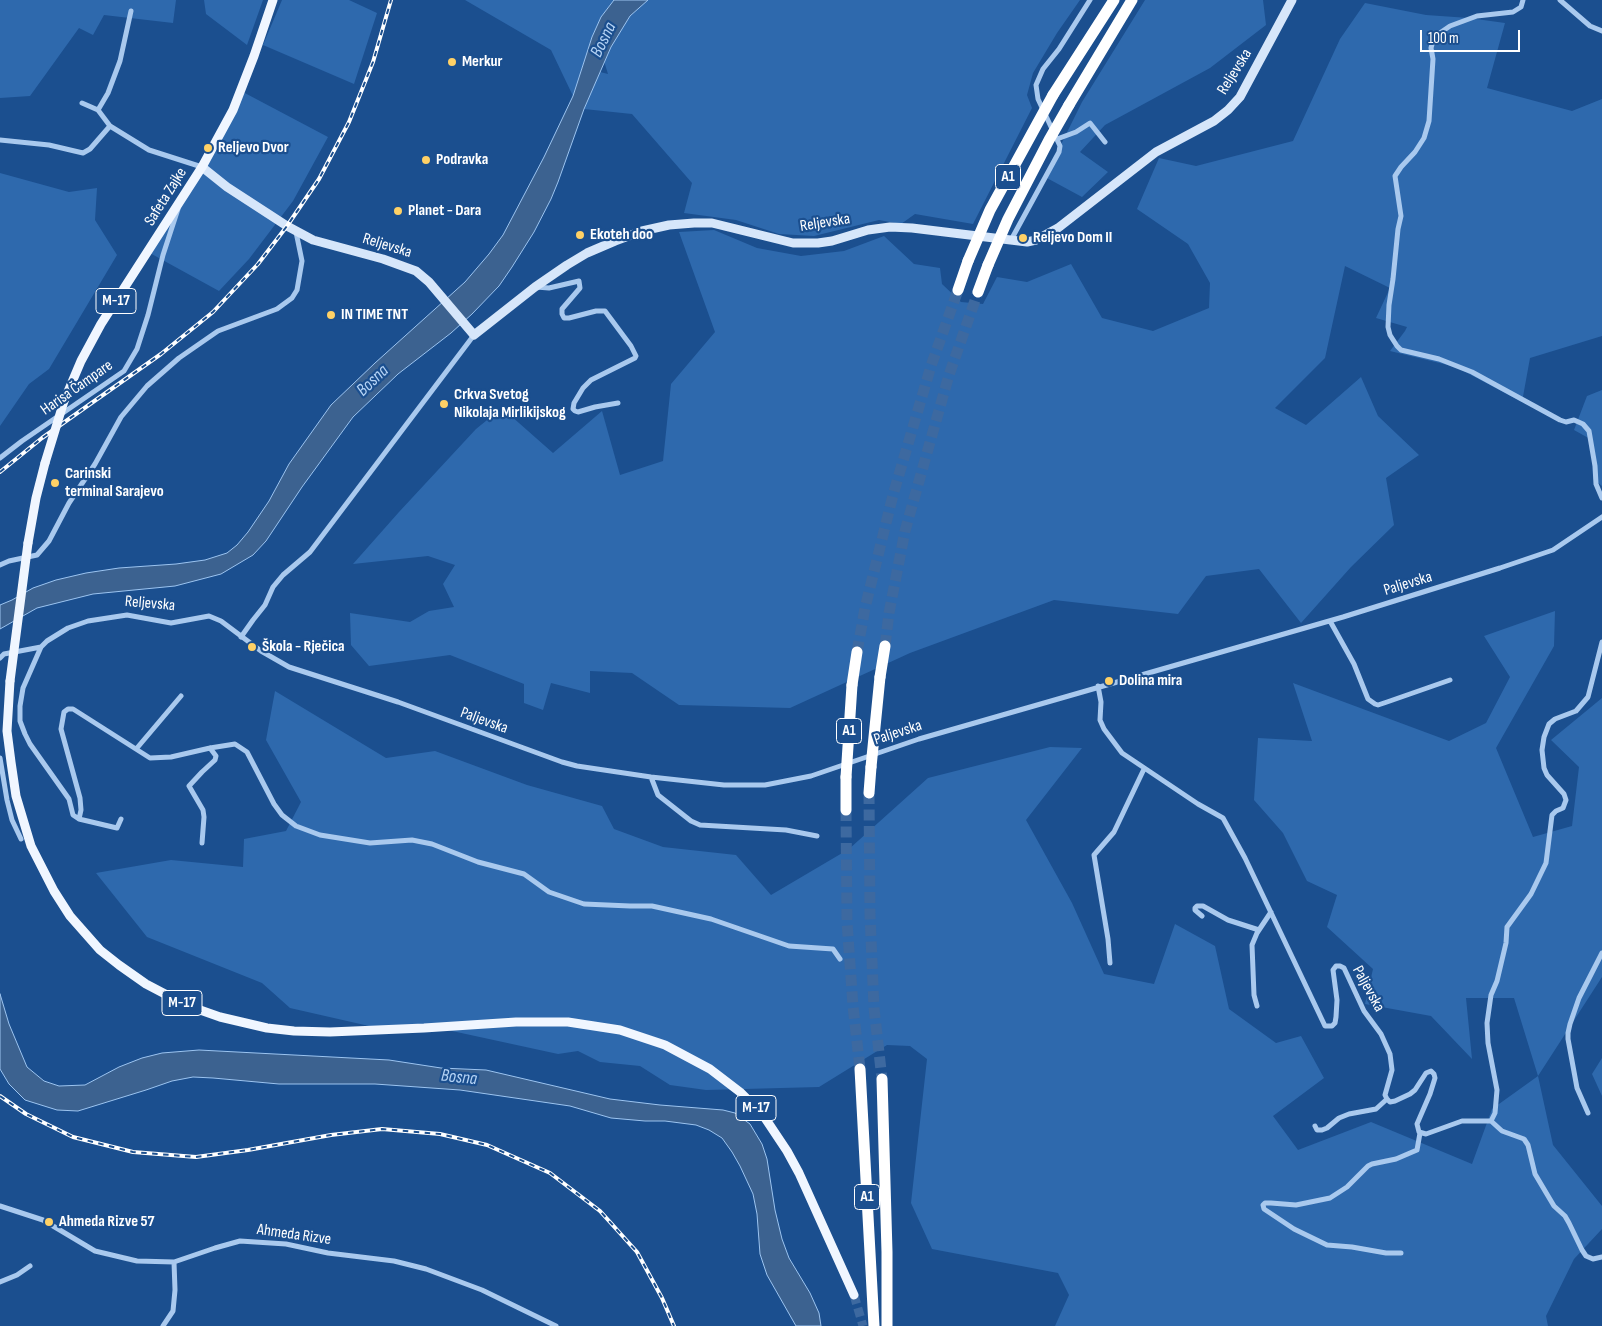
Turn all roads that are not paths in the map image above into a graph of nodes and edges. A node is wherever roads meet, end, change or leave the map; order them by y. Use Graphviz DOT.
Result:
graph roads {
  1 [pos="274,0"];
  2 [pos="1090,0"];
  3 [pos="1114,0"];
  4 [pos="1132,0"];
  5 [pos="1292,0"];
  6 [pos="1523,0"];
  7 [pos="1560,0"];
  8 [pos="131,11"];
  9 [pos="1602,31"];
  10 [pos="82,103"];
  11 [pos="98,110"];
  12 [pos="110,126"];
  13 [pos="1057,139"];
  14 [pos="0,140"];
  15 [pos="1105,142"];
  16 [pos="202,168"];
  17 [pos="178,206"];
  18 [pos="296,232"];
  19 [pos="1011,240"];
  20 [pos="536,287"];
  21 [pos="958,290"];
  22 [pos="978,292"];
  23 [pos="474,335"];
  24 [pos="618,403"];
  25 [pos="0,458"];
  26 [pos="1602,498"];
  27 [pos="1602,518"];
  28 [pos="0,565"];
  29 [pos="1330,621"];
  30 [pos="241,637"];
  31 [pos="1602,642"];
  32 [pos="885,646"];
  33 [pos="41,647"];
  34 [pos="858,652"];
  35 [pos="0,658"];
  36 [pos="1450,680"];
  37 [pos="1098,686"];
  38 [pos="182,696"];
  39 [pos="136,748"];
  40 [pos="210,748"];
  41 [pos="0,758"];
  42 [pos="1144,769"];
  43 [pos="651,777"];
  44 [pos="870,793"];
  45 [pos="846,810"];
  46 [pos="79,819"];
  47 [pos="121,819"];
  48 [pos="818,836"];
  49 [pos="21,839"];
  50 [pos="202,842"];
  51 [pos="1271,912"];
  52 [pos="1202,916"];
  53 [pos="1259,930"];
  54 [pos="1602,953"];
  55 [pos="840,959"];
  56 [pos="1110,963"];
  57 [pos="1257,1006"];
  58 [pos="860,1068"];
  59 [pos="882,1079"];
  60 [pos="1387,1099"];
  61 [pos="1588,1113"];
  62 [pos="1492,1121"];
  63 [pos="1315,1126"];
  64 [pos="1420,1133"];
  65 [pos="0,1206"];
  66 [pos="1401,1253"];
  67 [pos="1602,1257"];
  68 [pos="174,1262"];
  69 [pos="30,1266"];
  70 [pos="0,1282"];
  71 [pos="854,1295"];
  72 [pos="163,1326"];
  73 [pos="556,1326"];
  74 [pos="874,1326"];
  75 [pos="887,1326"];
  1 -- 16 [label="main road, Safeta Zajke / M-17"];
  2 -- 13 [label="street"];
  3 -- 21 [label="highway, A1, bridge"];
  4 -- 22 [label="highway, A1, bridge"];
  5 -- 19 [label="main road, Reljevska"];
  6 -- 26 [label="street"];
  7 -- 9 [label="street"];
  8 -- 11 [label="street"];
  10 -- 11 [label="street"];
  11 -- 12 [label="street"];
  12 -- 14 [label="street"];
  12 -- 16 [label="street"];
  13 -- 15 [label="street"];
  13 -- 19 [label="street"];
  16 -- 17 [label="main road, Safeta Zajke / M-17"];
  16 -- 18 [label="main road, Reljevska"];
  17 -- 25 [label="street, Harisa Čampare"];
  17 -- 71 [label="main road, Safeta Zajke / M-17, bridge"];
  18 -- 23 [label="main road, Reljevska"];
  18 -- 28 [label="street"];
  19 -- 20 [label="main road, Reljevska"];
  20 -- 23 [label="main road, Reljevska"];
  20 -- 24 [label="street"];
  23 -- 30 [label="street"];
  27 -- 29 [label="street, Paljevska"];
  29 -- 36 [label="street"];
  29 -- 37 [label="street, Paljevska"];
  30 -- 33 [label="street, Reljevska"];
  30 -- 43 [label="street, Paljevska"];
  31 -- 62 [label="street"];
  32 -- 44 [label="highway, A1, bridge"];
  33 -- 35 [label="street, Reljevska"];
  33 -- 46 [label="street"];
  34 -- 45 [label="highway, A1, bridge"];
  37 -- 42 [label="street, Paljevska"];
  37 -- 43 [label="street, Paljevska"];
  38 -- 39 [label="street"];
  39 -- 40 [label="street"];
  39 -- 46 [label="street"];
  40 -- 50 [label="street"];
  40 -- 55 [label="street"];
  41 -- 49 [label="street"];
  42 -- 51 [label="street, Paljevska"];
  42 -- 56 [label="street"];
  43 -- 48 [label="street"];
  46 -- 47 [label="street"];
  51 -- 53 [label="street"];
  51 -- 60 [label="street, Paljevska"];
  52 -- 53 [label="street"];
  53 -- 57 [label="street"];
  54 -- 61 [label="street"];
  58 -- 74 [label="highway, A1"];
  59 -- 75 [label="highway, A1"];
  60 -- 63 [label="street"];
  60 -- 64 [label="street"];
  62 -- 64 [label="street"];
  62 -- 67 [label="street"];
  64 -- 66 [label="street"];
  65 -- 68 [label="street, Ahmeda Rizve"];
  68 -- 72 [label="street"];
  68 -- 73 [label="street, Ahmeda Rizve"];
  69 -- 70 [label="street"];
}
